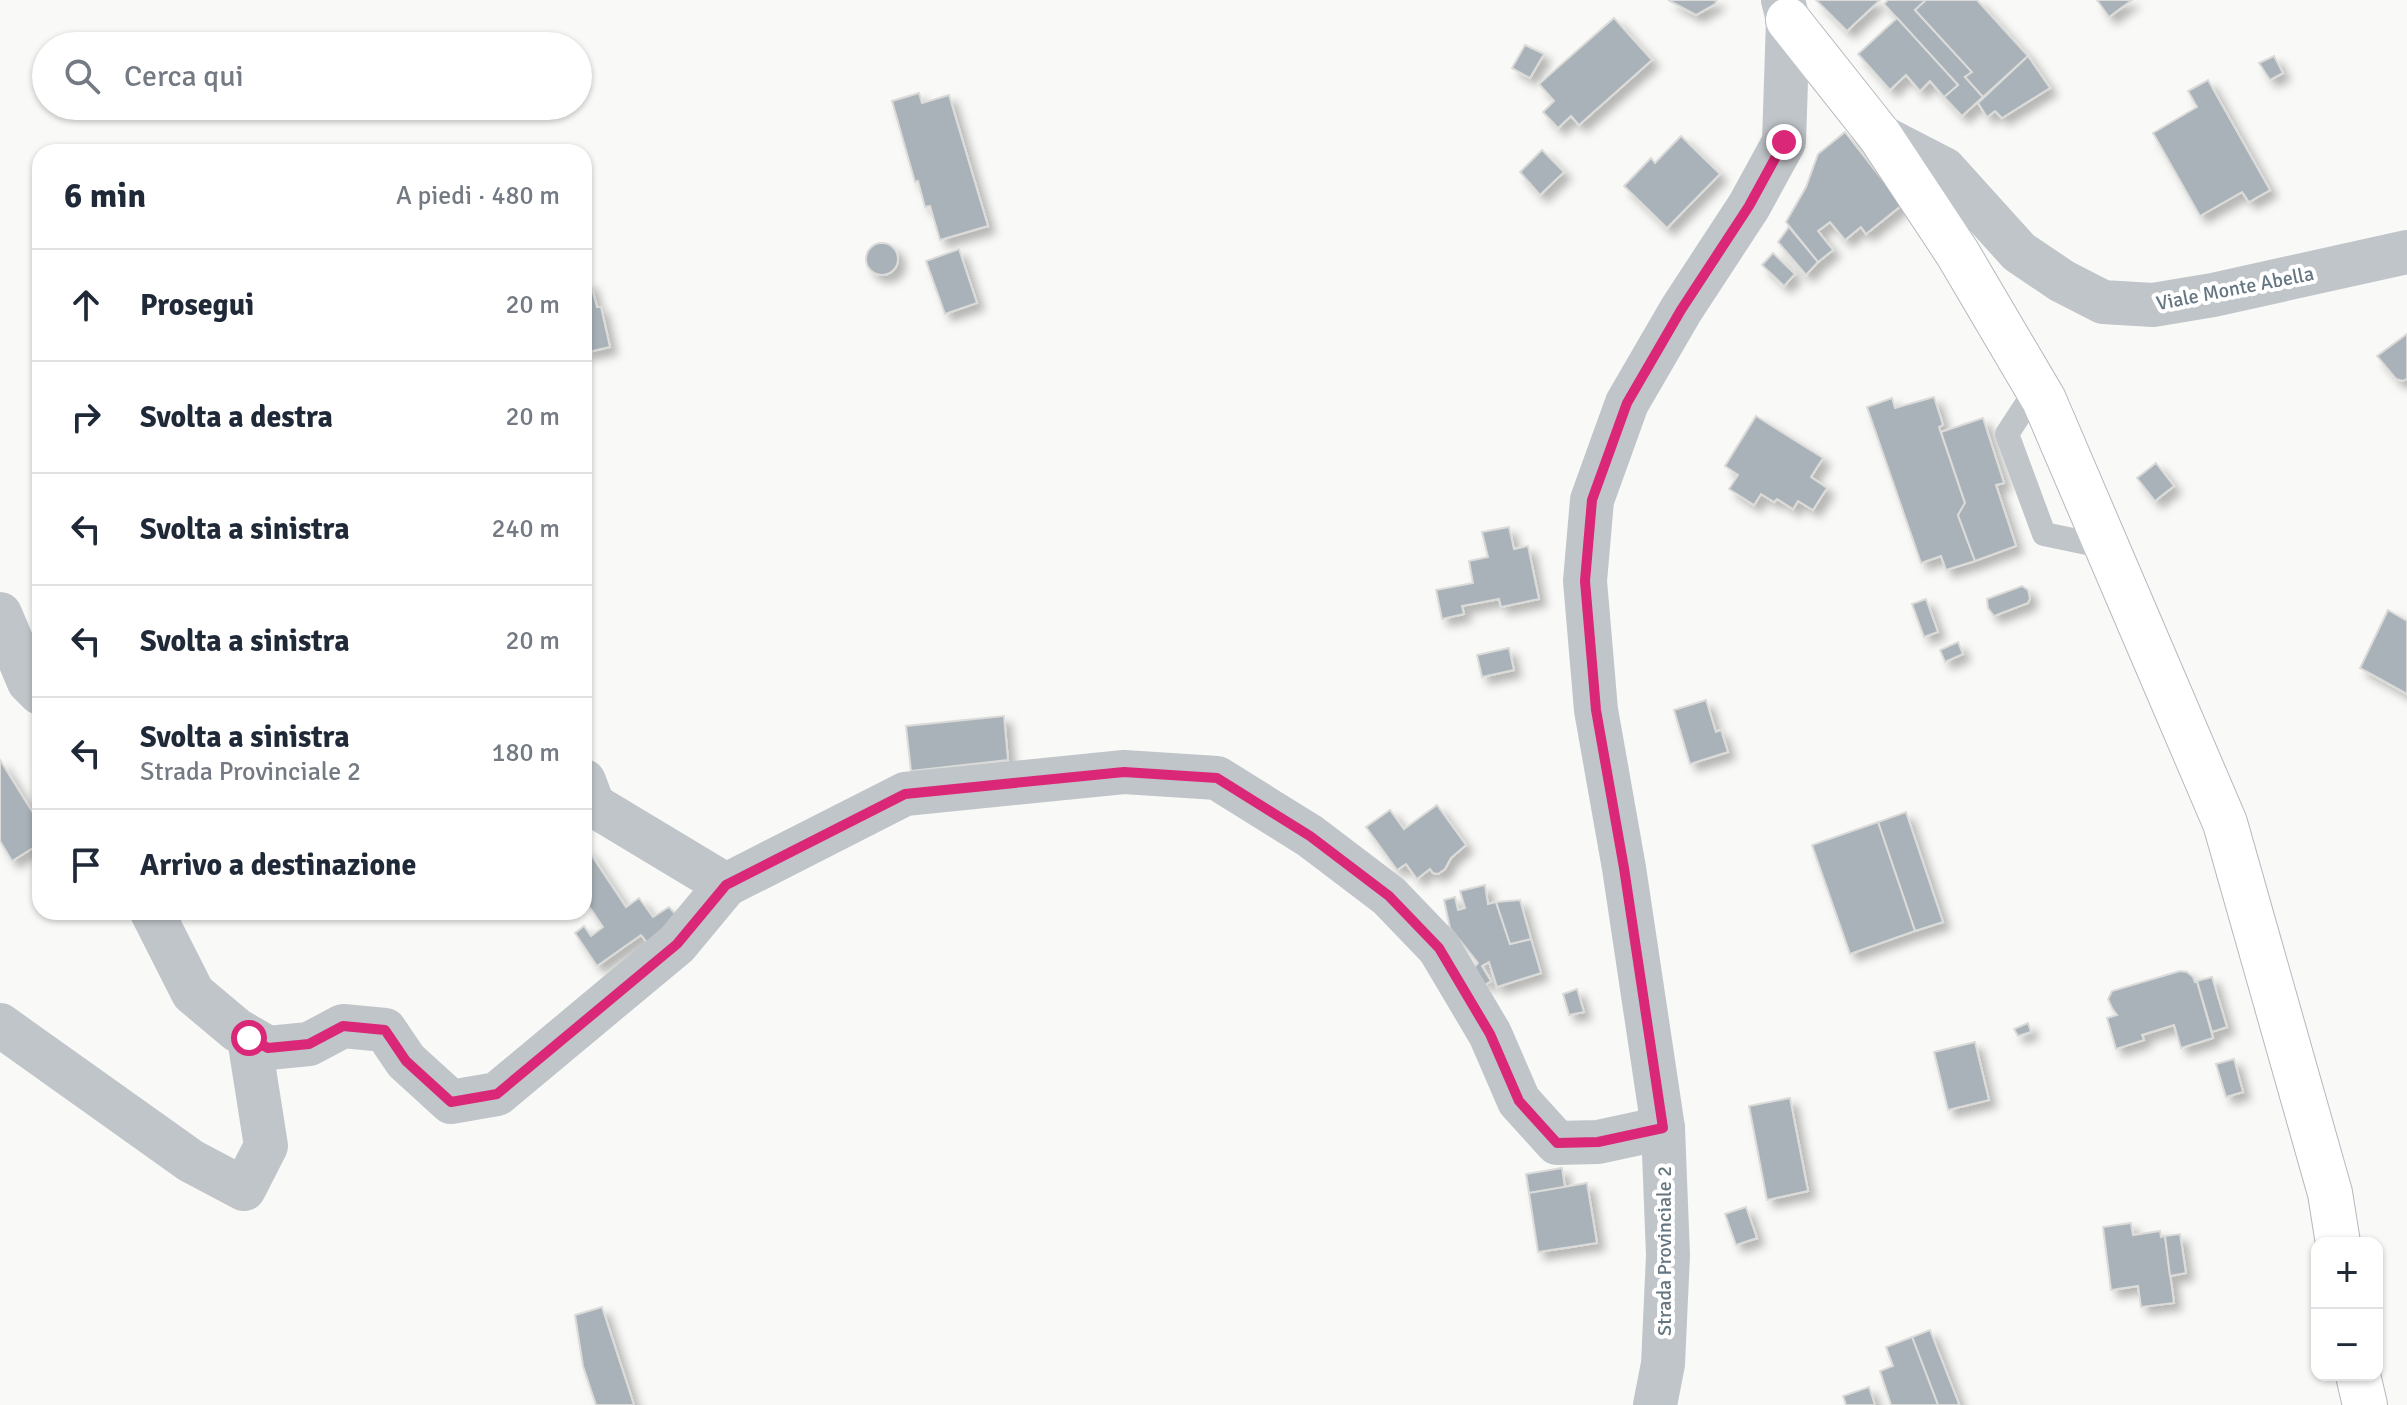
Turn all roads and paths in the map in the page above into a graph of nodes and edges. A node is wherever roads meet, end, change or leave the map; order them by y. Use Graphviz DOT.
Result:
graph roads {
  1 [pos="1779,7"];
  2 [pos="1880,136"];
  3 [pos="2407,252"];
  4 [pos="0,614"];
  5 [pos="32,685"];
  6 [pos="592,802"];
  7 [pos="726,885"];
  8 [pos="156,920"];
  9 [pos="0,1025"];
  10 [pos="249,1038"];
  11 [pos="1663,1128"];
  12 [pos="2337,1237"];
  13 [pos="2359,1381"];
  14 [pos="1655,1405"];
  15 [pos="2365,1405"];
  1 -- 2 [label="main road"];
  1 -- 11 [label="street, Strada Provinciale 2"];
  2 -- 3 [label="street, Viale Monte Abella"];
  2 -- 12 [label="main road"];
  4 -- 5 [label="street"];
  6 -- 7 [label="street"];
  7 -- 10 [label="street"];
  7 -- 11 [label="street"];
  8 -- 10 [label="street"];
  9 -- 10 [label="street"];
  11 -- 14 [label="street, Strada Provinciale 2"];
  13 -- 15 [label="main road"];
}
